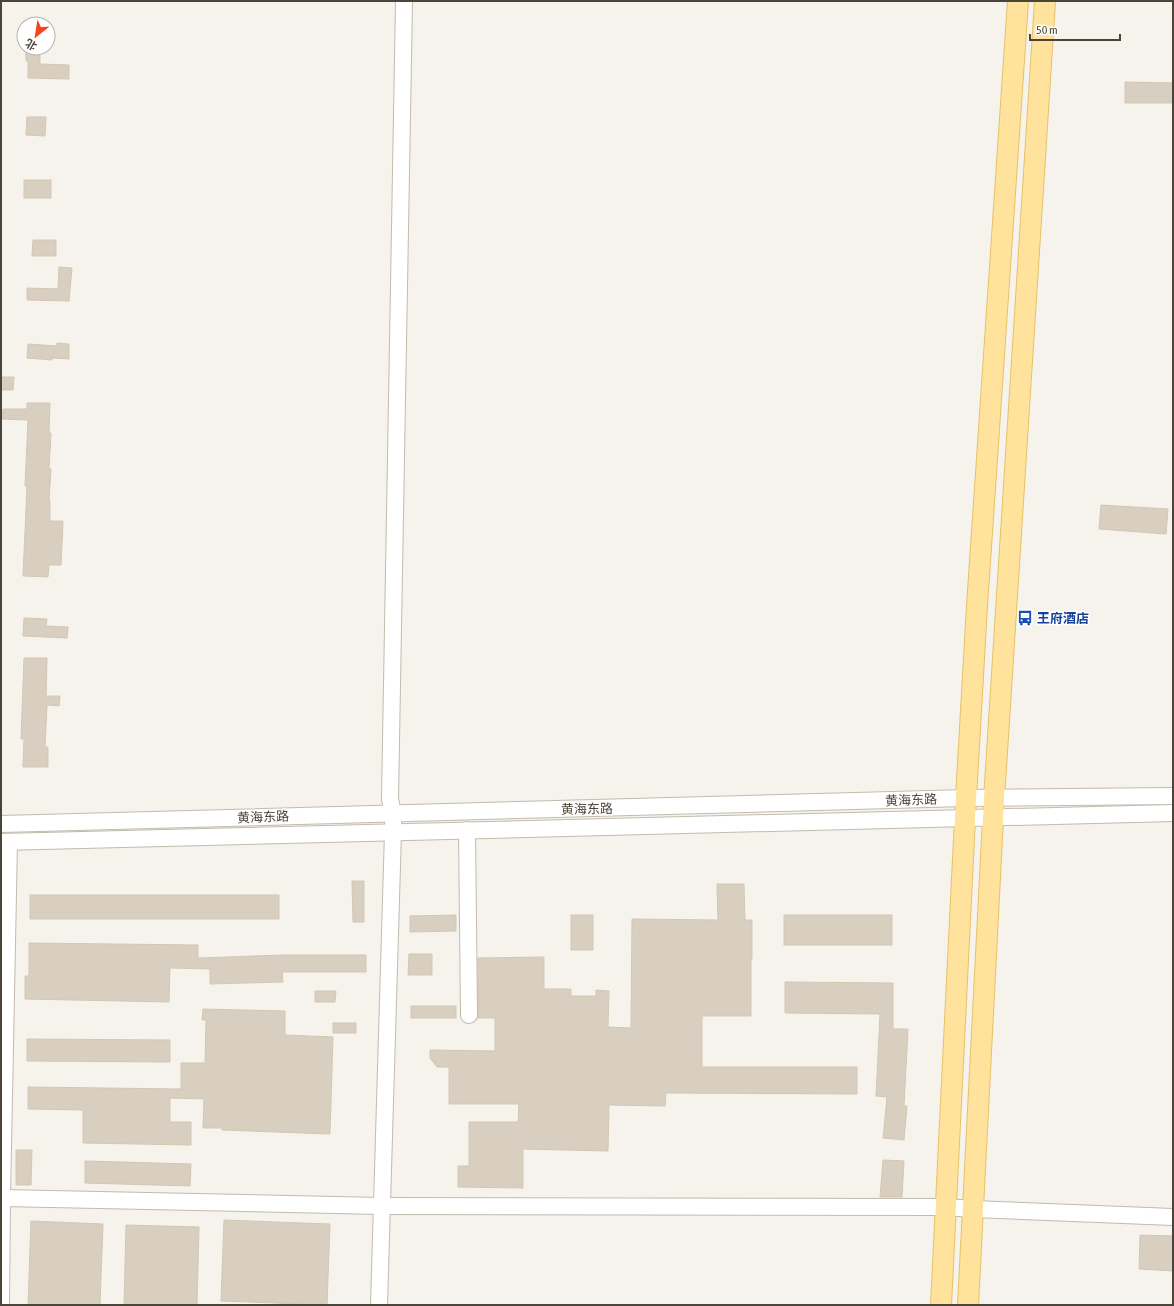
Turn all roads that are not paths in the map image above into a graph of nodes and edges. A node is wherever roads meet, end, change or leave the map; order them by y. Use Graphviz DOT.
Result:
graph roads {
  1 [pos="404,1"];
  2 [pos="1018,1"];
  3 [pos="1045,1"];
  4 [pos="1173,796"];
  5 [pos="966,798"];
  6 [pos="994,808"];
  7 [pos="393,813"];
  8 [pos="1173,813"];
  9 [pos="965,818"];
  10 [pos="1,824"];
  11 [pos="467,830"];
  12 [pos="393,832"];
  13 [pos="5,842"];
  14 [pos="470,1015"];
  15 [pos="2,1198"];
  16 [pos="382,1206"];
  17 [pos="946,1207"];
  18 [pos="973,1209"];
  19 [pos="1173,1217"];
  20 [pos="1,1305"];
  21 [pos="379,1305"];
  22 [pos="941,1305"];
  23 [pos="968,1305"];
  1 -- 7 [label="street"];
  2 -- 5 [label="main road"];
  3 -- 6 [label="main road"];
  4 -- 6 [label="street, 黄海东路"];
  5 -- 6 [label="street, 黄海东路"];
  5 -- 7 [label="street, 黄海东路"];
  5 -- 9 [label="main road"];
  6 -- 8 [label="street, 黄海东路"];
  6 -- 9 [label="street, 黄海东路"];
  6 -- 18 [label="main road"];
  7 -- 10 [label="street, 黄海东路"];
  7 -- 12 [label="street"];
  9 -- 11 [label="street, 黄海东路"];
  9 -- 17 [label="main road"];
  11 -- 12 [label="street, 黄海东路"];
  11 -- 14 [label="street"];
  12 -- 13 [label="street, 黄海东路"];
  12 -- 16 [label="street"];
  13 -- 15 [label="street"];
  15 -- 16 [label="street"];
  15 -- 20 [label="street"];
  16 -- 17 [label="street"];
  16 -- 21 [label="street"];
  17 -- 18 [label="street"];
  17 -- 22 [label="main road"];
  18 -- 19 [label="street"];
  18 -- 23 [label="main road"];
}
